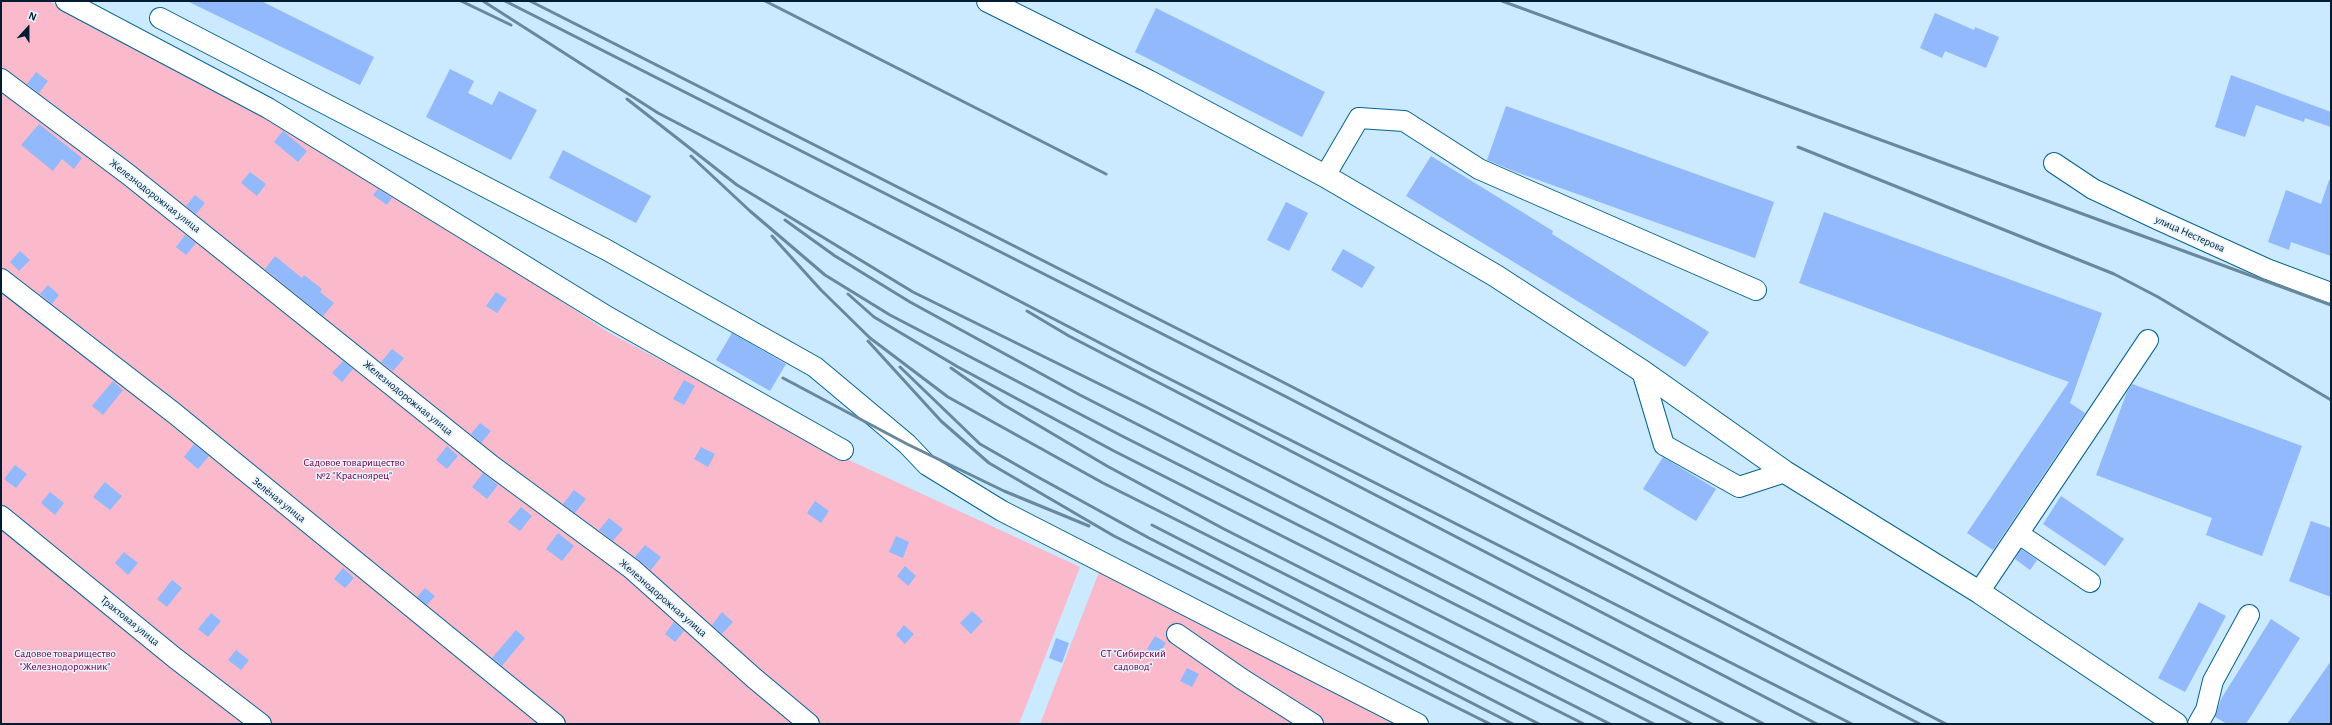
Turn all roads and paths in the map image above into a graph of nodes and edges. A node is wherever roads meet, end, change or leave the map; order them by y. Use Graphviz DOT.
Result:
graph roads {
  1 [pos="66,1"];
  2 [pos="988,1"];
  3 [pos="160,18"];
  4 [pos="1,79"];
  5 [pos="2054,163"];
  6 [pos="1325,176"];
  7 [pos="1,279"];
  8 [pos="1756,290"];
  9 [pos="2331,293"];
  10 [pos="2148,340"];
  11 [pos="1642,371"];
  12 [pos="844,450"];
  13 [pos="1785,472"];
  14 [pos="1,516"];
  15 [pos="2019,534"];
  16 [pos="2090,582"];
  17 [pos="1979,592"];
  18 [pos="2249,615"];
  19 [pos="1177,634"];
  20 [pos="261,724"];
  21 [pos="555,724"];
  22 [pos="809,724"];
  23 [pos="1313,724"];
  24 [pos="1418,724"];
  25 [pos="2176,724"];
  26 [pos="2198,724"];
  1 -- 12 [label="street"];
  2 -- 6 [label="highway"];
  3 -- 24 [label="street"];
  4 -- 22 [label="street, Железнодорожная улица"];
  5 -- 9 [label="street, улица Нестерова"];
  6 -- 8 [label="street"];
  6 -- 11 [label="highway"];
  7 -- 21 [label="street, Зелёная улица"];
  10 -- 15 [label="street"];
  11 -- 13 [label="highway"];
  11 -- 13 [label="street"];
  13 -- 17 [label="highway"];
  14 -- 20 [label="street, Трактовая улица"];
  15 -- 16 [label="street"];
  15 -- 17 [label="street"];
  17 -- 25 [label="highway"];
  18 -- 26 [label="street"];
  19 -- 23 [label="street"];
}
